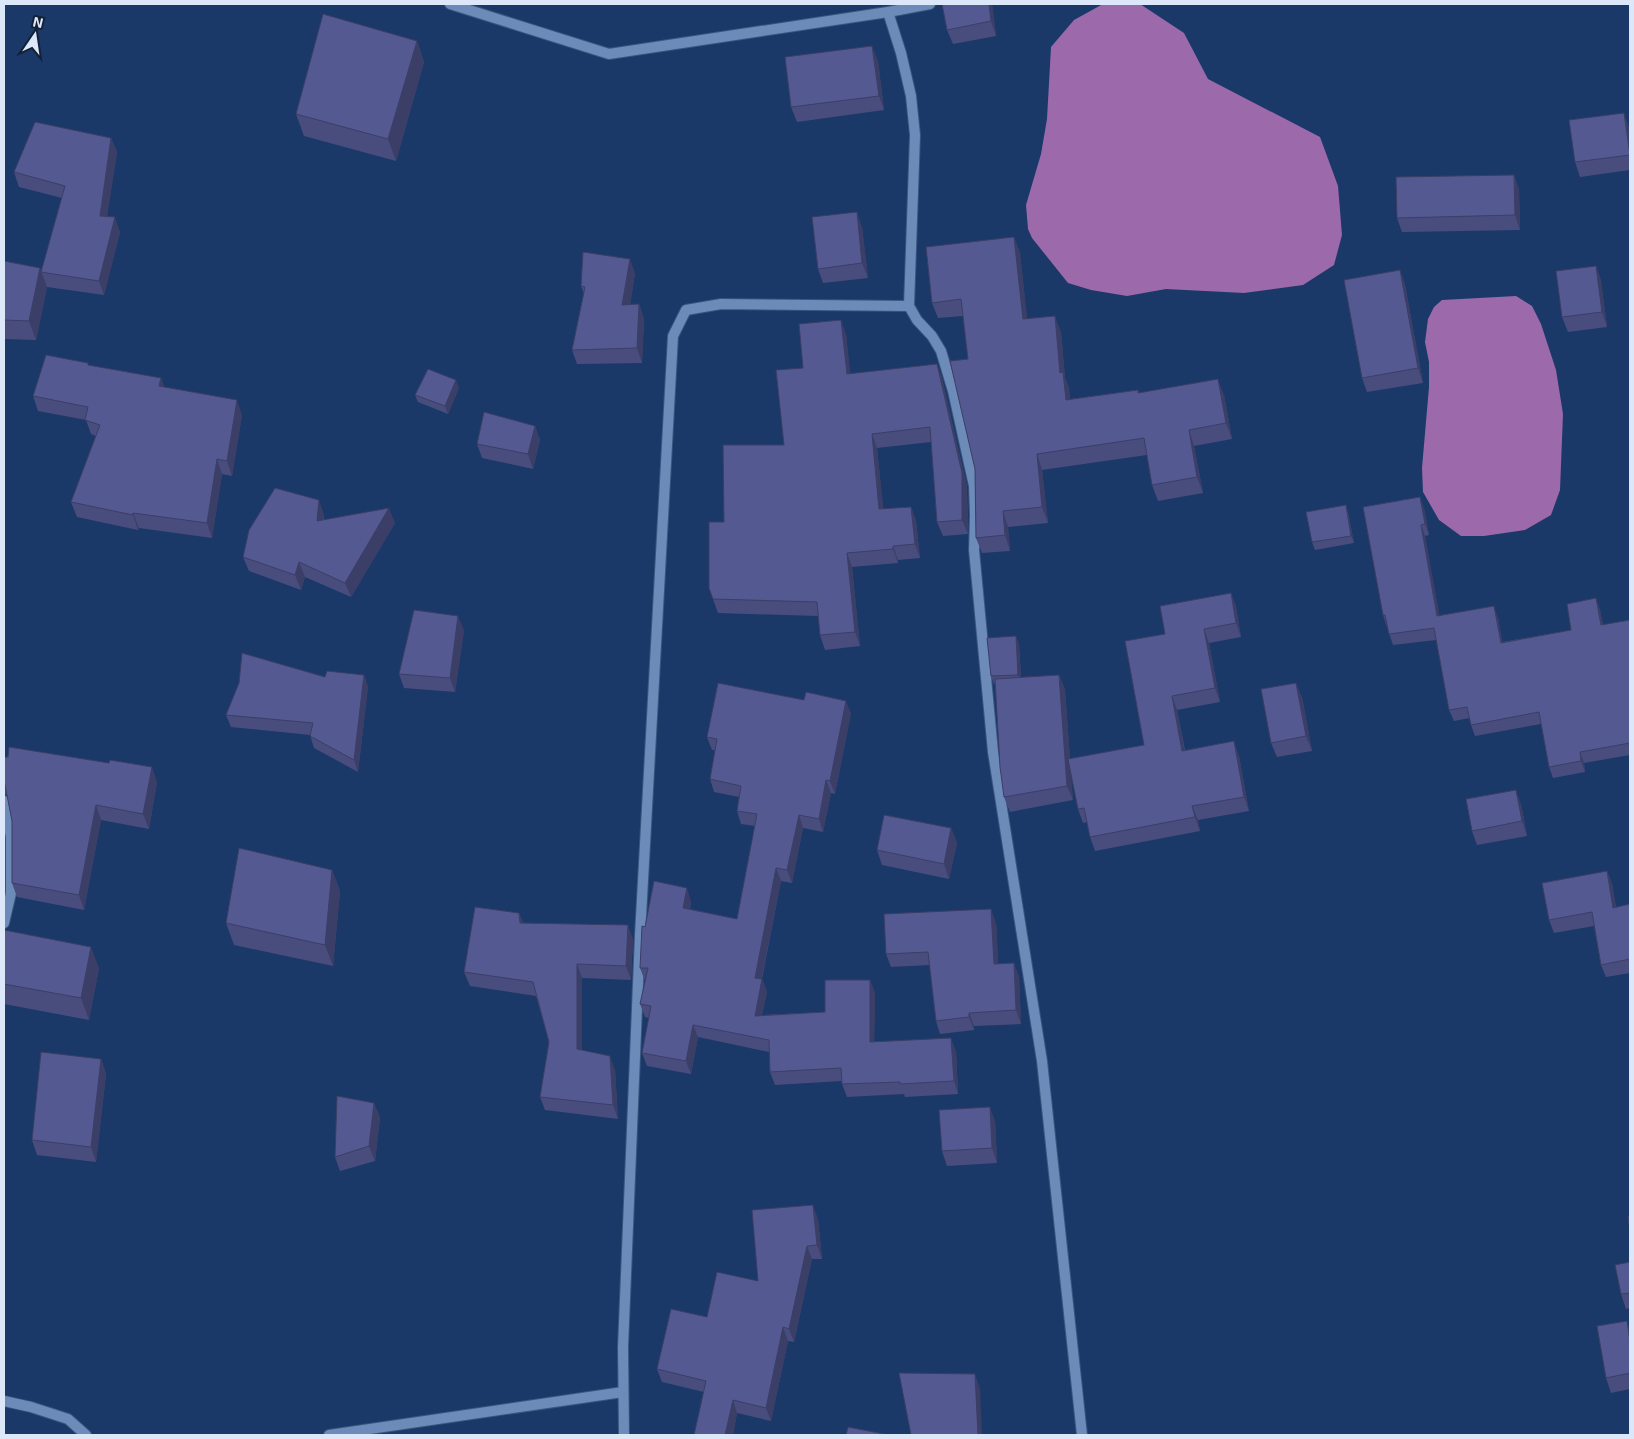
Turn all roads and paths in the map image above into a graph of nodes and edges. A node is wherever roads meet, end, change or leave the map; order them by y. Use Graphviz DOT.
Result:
graph roads {
  1 [pos="450,4"];
  2 [pos="930,4"];
  3 [pos="888,12"];
  4 [pos="909,306"];
  5 [pos="4,801"];
  6 [pos="4,923"];
  7 [pos="624,1392"];
  8 [pos="4,1401"];
  9 [pos="86,1435"];
  10 [pos="329,1435"];
  11 [pos="624,1435"];
  12 [pos="1082,1435"];
  1 -- 3 [label="street"];
  2 -- 3 [label="street"];
  3 -- 4 [label="street"];
  4 -- 7 [label="street"];
  4 -- 12 [label="street"];
  5 -- 6 [label="street"];
  7 -- 10 [label="street"];
  7 -- 11 [label="street"];
  8 -- 9 [label="street"];
}
